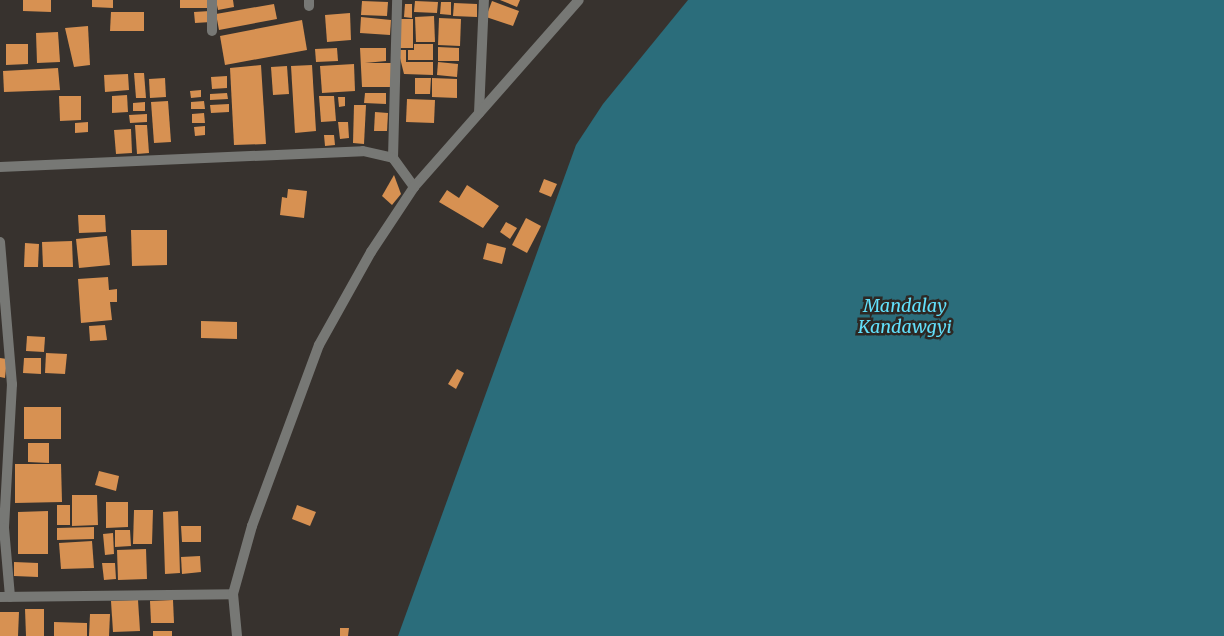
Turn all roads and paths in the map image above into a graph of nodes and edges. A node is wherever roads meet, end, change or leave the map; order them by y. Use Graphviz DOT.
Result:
graph roads {
  1 [pos="212,0"];
  2 [pos="397,0"];
  3 [pos="484,0"];
  4 [pos="579,0"];
  5 [pos="212,31"];
  6 [pos="479,113"];
  7 [pos="393,158"];
  8 [pos="0,167"];
  9 [pos="414,187"];
  10 [pos="0,242"];
  11 [pos="233,594"];
  12 [pos="5,597"];
  13 [pos="237,636"];
  1 -- 5 [label="street"];
  2 -- 7 [label="street"];
  3 -- 6 [label="street"];
  4 -- 6 [label="street"];
  6 -- 9 [label="street"];
  7 -- 8 [label="street"];
  7 -- 9 [label="street"];
  9 -- 11 [label="street"];
  10 -- 12 [label="street"];
  11 -- 12 [label="street"];
  11 -- 13 [label="street"];
}
